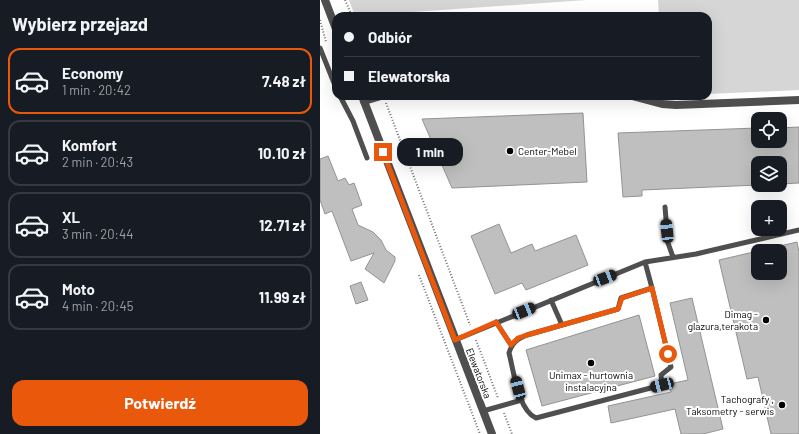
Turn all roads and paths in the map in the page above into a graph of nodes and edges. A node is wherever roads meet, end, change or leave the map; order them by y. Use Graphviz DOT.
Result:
graph roads {
  1 [pos="325,0"];
  2 [pos="345,0"];
  3 [pos="350,12"];
  4 [pos="332,18"];
  5 [pos="320,48"];
  6 [pos="332,78"];
  7 [pos="342,100"];
  8 [pos="363,100"];
  9 [pos="386,100"];
  10 [pos="647,100"];
  11 [pos="799,100"];
  12 [pos="367,158"];
  13 [pos="664,206"];
  14 [pos="799,230"];
  15 [pos="673,257"];
  16 [pos="645,262"];
  17 [pos="418,274"];
  18 [pos="652,288"];
  19 [pos="551,300"];
  20 [pos="496,322"];
  21 [pos="562,325"];
  22 [pos="472,331"];
  23 [pos="455,340"];
  24 [pos="511,345"];
  25 [pos="522,400"];
  26 [pos="501,405"];
  27 [pos="483,411"];
  28 [pos="480,434"];
  29 [pos="492,434"];
  30 [pos="512,434"];
  1 -- 4 [label="street"];
  2 -- 3 [label="path"];
  5 -- 6 [label="lane"];
  7 -- 12 [label="lane"];
  8 -- 23 [label="street, Elewatorska"];
  9 -- 22 [label="path"];
  10 -- 11 [label="street"];
  13 -- 15 [label="lane"];
  14 -- 15 [label="lane"];
  15 -- 16 [label="lane"];
  16 -- 18 [label="lane"];
  16 -- 19 [label="lane"];
  17 -- 28 [label="path"];
  18 -- 21 [label="lane"];
  18 -- 25 [label="lane"];
  19 -- 20 [label="lane"];
  19 -- 21 [label="lane"];
  20 -- 22 [label="lane"];
  20 -- 24 [label="lane"];
  21 -- 24 [label="lane"];
  22 -- 23 [label="lane"];
  22 -- 26 [label="path"];
  23 -- 27 [label="street, Elewatorska"];
  24 -- 25 [label="lane"];
  25 -- 26 [label="lane"];
  26 -- 27 [label="lane"];
  26 -- 30 [label="path"];
  27 -- 29 [label="street, Elewatorska"];
}
